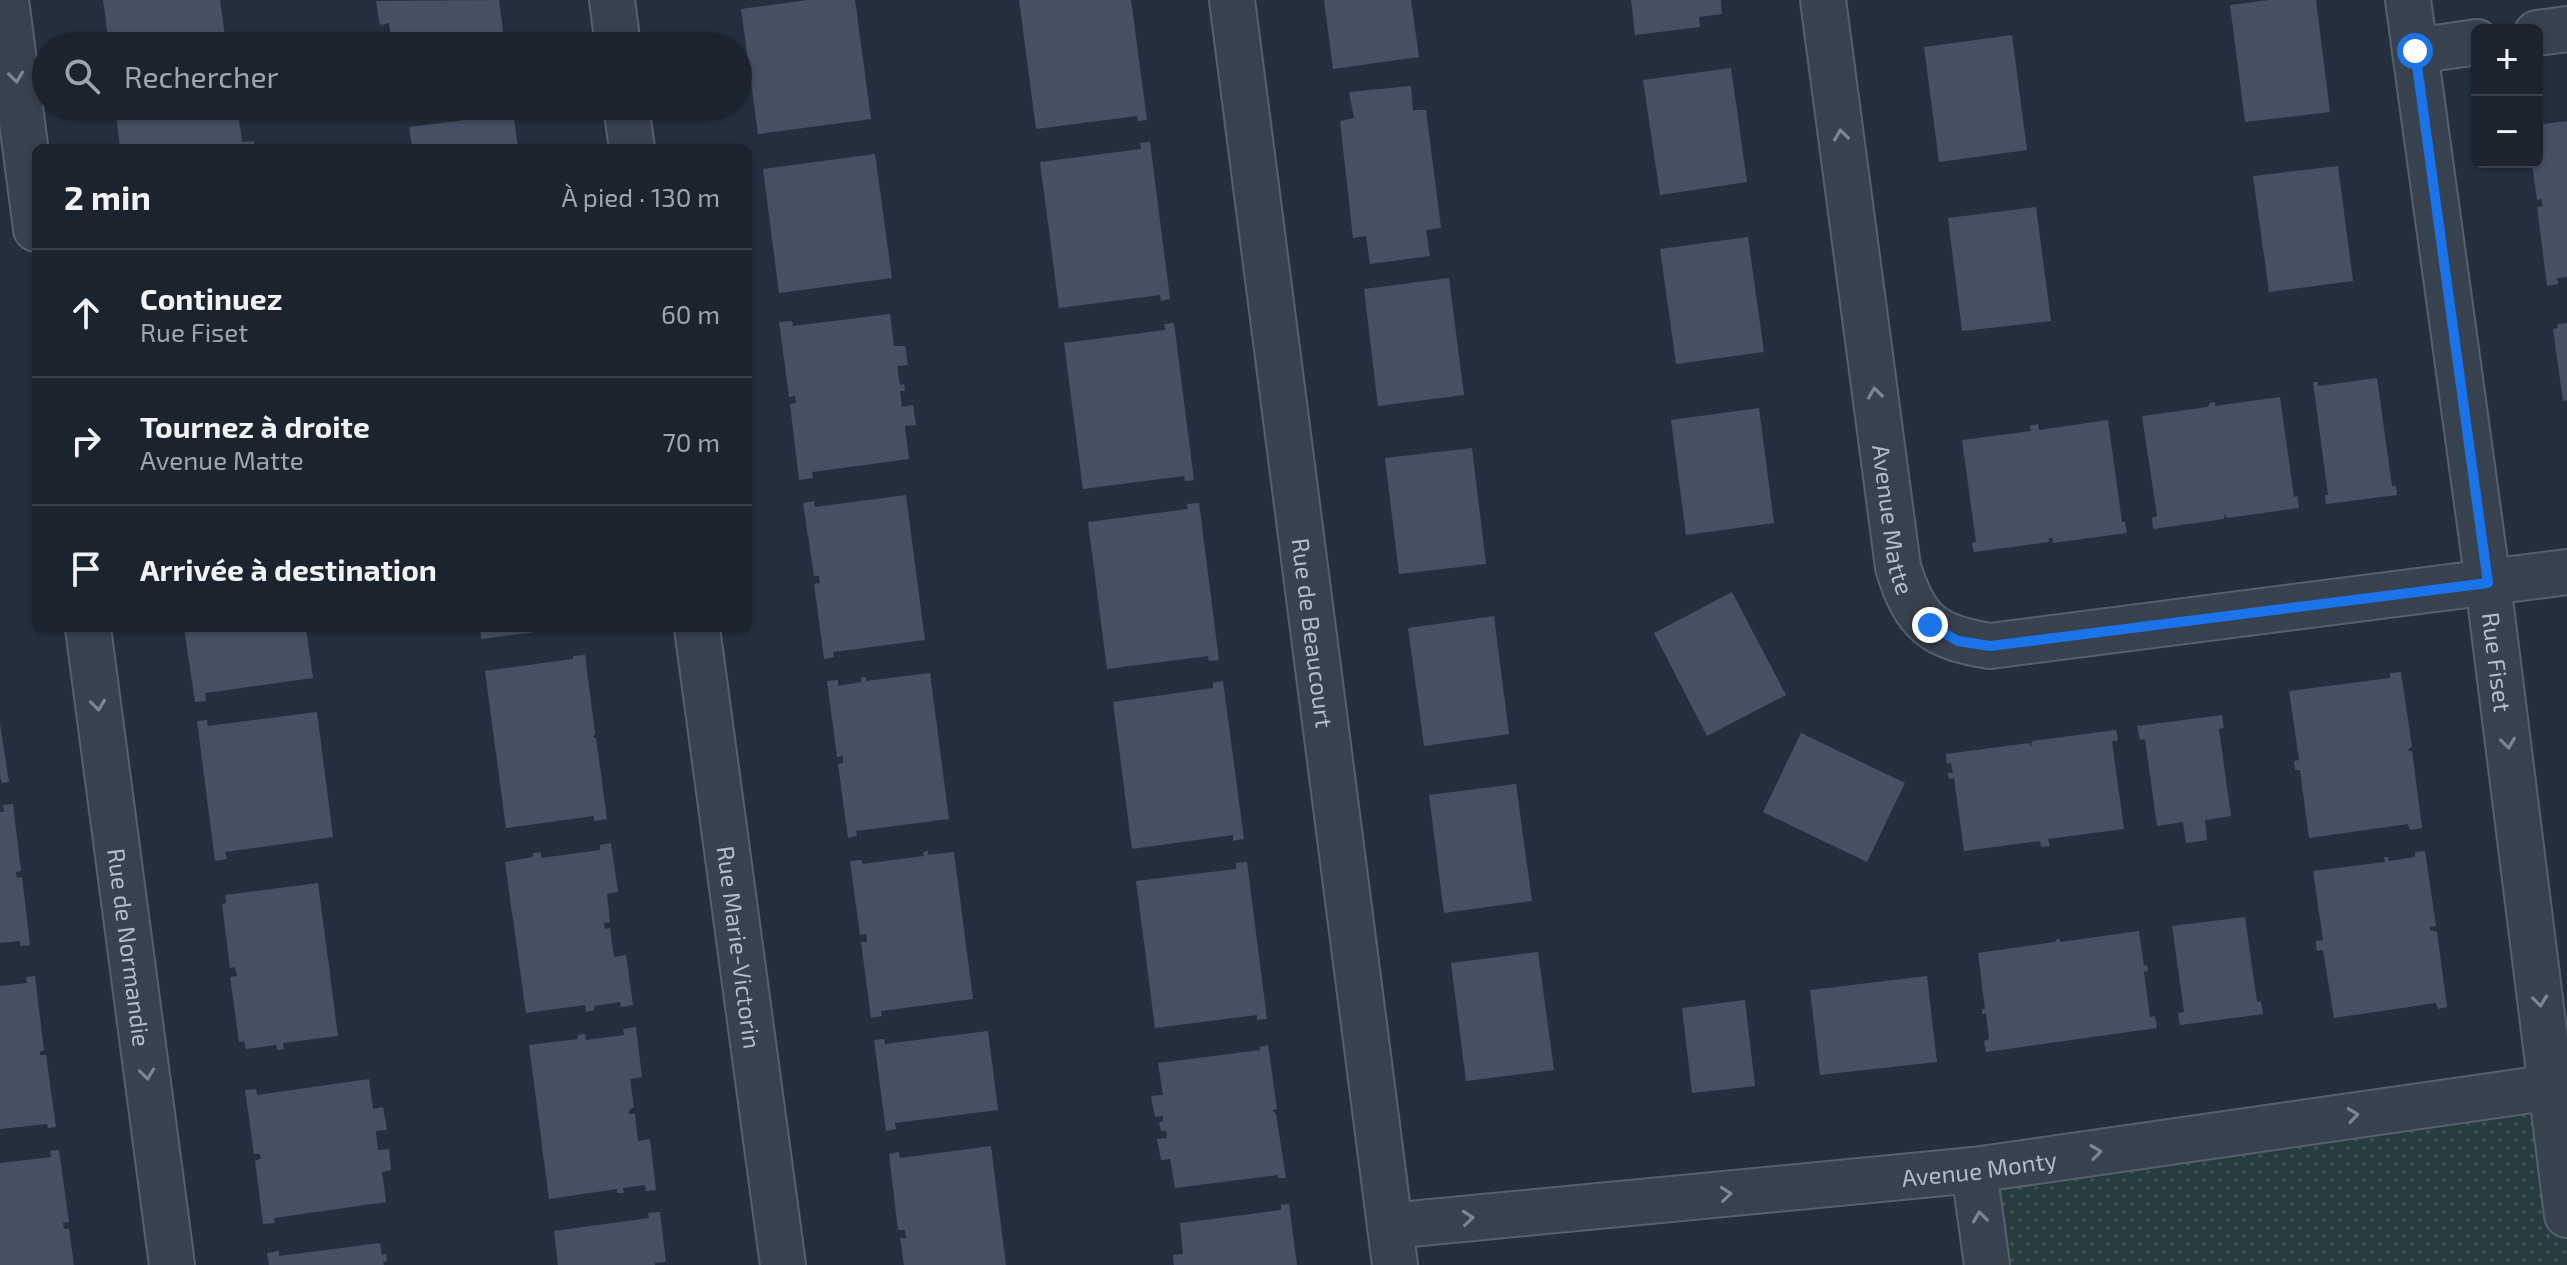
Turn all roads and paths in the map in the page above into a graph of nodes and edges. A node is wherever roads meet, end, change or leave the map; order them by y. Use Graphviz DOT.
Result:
graph roads {
  1 [pos="6,0"];
  2 [pos="612,0"];
  3 [pos="1232,0"];
  4 [pos="1823,0"];
  5 [pos="2408,0"];
  6 [pos="2567,29"];
  7 [pos="616,32"];
  8 [pos="2543,32"];
  9 [pos="2471,43"];
  10 [pos="2415,51"];
  11 [pos="628,120"];
  12 [pos="631,144"];
  13 [pos="32,198"];
  14 [pos="2567,572"];
  15 [pos="2488,583"];
  16 [pos="89,632"];
  17 [pos="698,632"];
  18 [pos="2559,1086"];
  19 [pos="1974,1170"];
  20 [pos="2567,1215"];
  21 [pos="1392,1245"];
  22 [pos="172,1265"];
  23 [pos="783,1265"];
  24 [pos="1987,1265"];
  1 -- 13 [label="street, one-way"];
  2 -- 7 [label="street"];
  3 -- 21 [label="street, Rue de Beaucourt"];
  15 -- 4 [label="street, Avenue Matte, one-way"];
  5 -- 10 [label="street, Rue Fiset"];
  6 -- 8 [label="street"];
  9 -- 10 [label="street"];
  10 -- 15 [label="street, Rue Fiset"];
  11 -- 12 [label="street"];
  14 -- 15 [label="street, Avenue Matte"];
  15 -- 18 [label="street, Rue Fiset, one-way"];
  16 -- 22 [label="street, Rue de Normandie, one-way"];
  17 -- 23 [label="street, Rue Marie-Victorin"];
  19 -- 18 [label="street, Avenue Monty, one-way"];
  18 -- 20 [label="street, Rue Fiset"];
  21 -- 19 [label="street, Avenue Monty, one-way"];
  24 -- 19 [label="street, one-way"];
}
